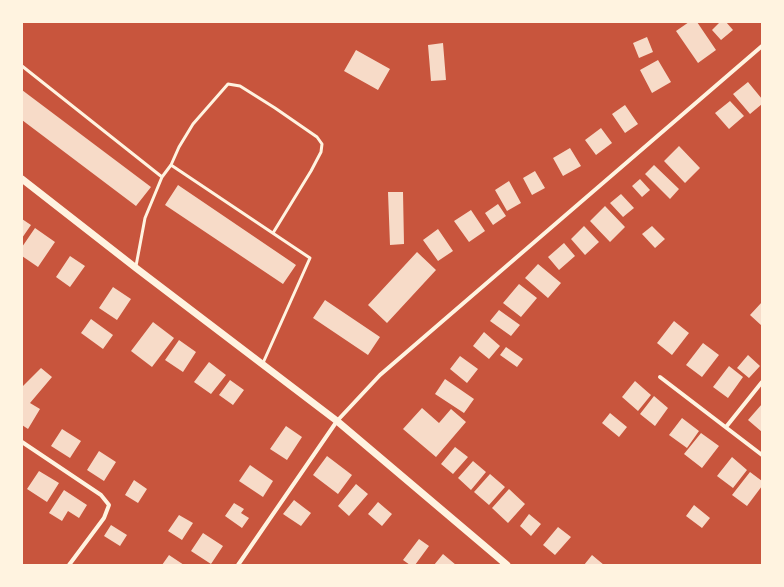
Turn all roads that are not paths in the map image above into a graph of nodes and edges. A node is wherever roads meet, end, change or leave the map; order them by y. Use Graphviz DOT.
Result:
graph roads {
  1 [pos="762,46"];
  2 [pos="22,66"];
  3 [pos="171,165"];
  4 [pos="162,177"];
  5 [pos="22,179"];
  6 [pos="273,234"];
  7 [pos="136,268"];
  8 [pos="263,364"];
  9 [pos="660,377"];
  10 [pos="762,382"];
  11 [pos="337,421"];
  12 [pos="726,427"];
  13 [pos="22,442"];
  14 [pos="762,455"];
  15 [pos="69,565"];
  16 [pos="238,565"];
  17 [pos="507,565"];
  1 -- 11 [label="street"];
  2 -- 4 [label="lane"];
  3 -- 4 [label="lane"];
  3 -- 6 [label="lane"];
  3 -- 6 [label="lane"];
  4 -- 7 [label="lane"];
  5 -- 7 [label="street"];
  6 -- 8 [label="lane"];
  7 -- 8 [label="street"];
  8 -- 11 [label="street"];
  9 -- 12 [label="street"];
  10 -- 12 [label="street"];
  11 -- 16 [label="street"];
  11 -- 17 [label="street"];
  12 -- 14 [label="street"];
  13 -- 15 [label="street"];
}
